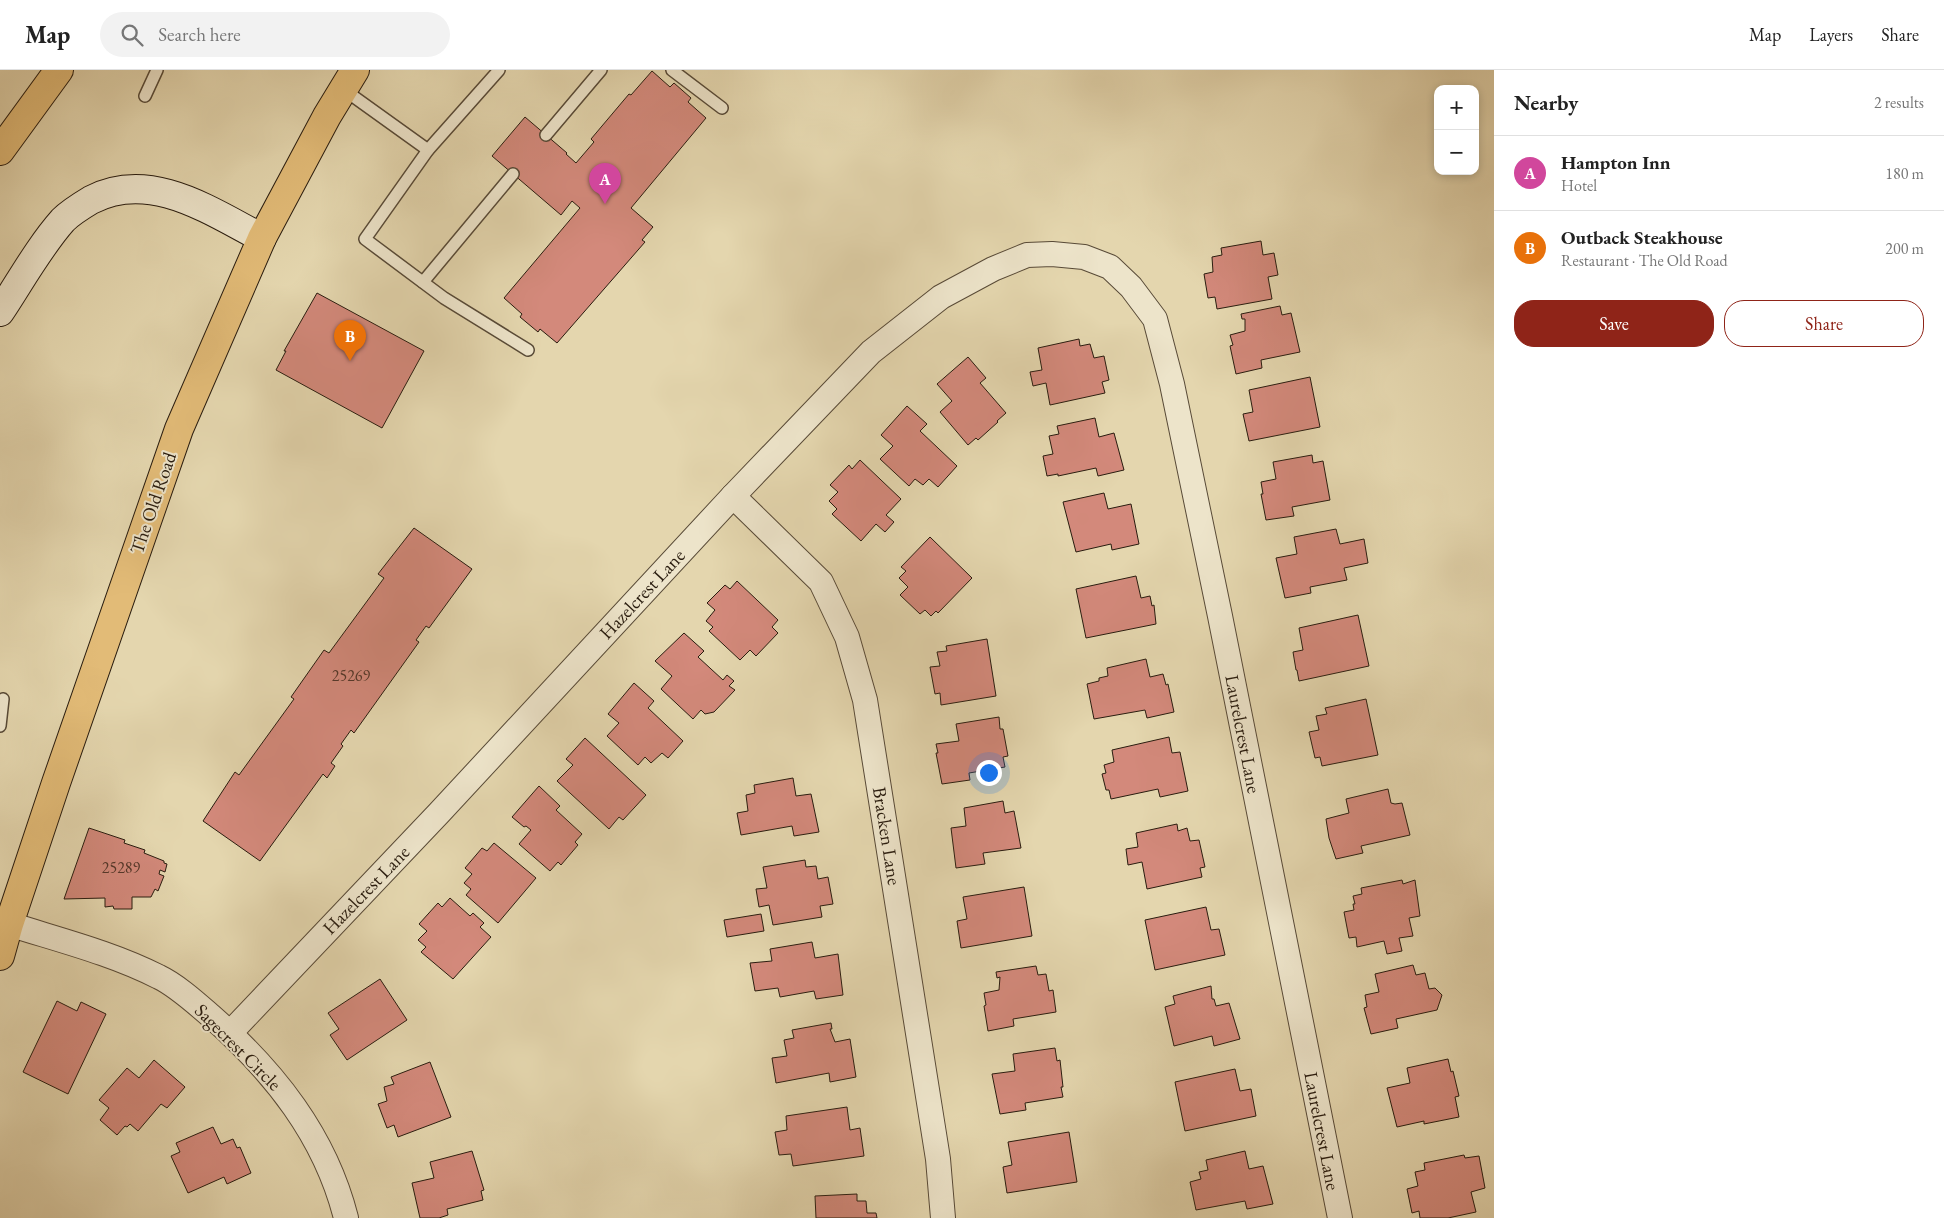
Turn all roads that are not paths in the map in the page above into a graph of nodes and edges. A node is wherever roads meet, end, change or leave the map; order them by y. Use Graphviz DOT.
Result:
graph roads {
  1 [pos="59,70"];
  2 [pos="157,70"];
  3 [pos="499,70"];
  4 [pos="600,70"];
  5 [pos="672,70"];
  6 [pos="349,80"];
  7 [pos="145,96"];
  8 [pos="722,108"];
  9 [pos="546,135"];
  10 [pos="428,150"];
  11 [pos="0,151"];
  12 [pos="514,174"];
  13 [pos="262,238"];
  14 [pos="1110,267"];
  15 [pos="423,282"];
  16 [pos="0,312"];
  17 [pos="528,350"];
  18 [pos="733,496"];
  19 [pos="1,698"];
  20 [pos="0,726"];
  21 [pos="9,924"];
  22 [pos="0,956"];
  23 [pos="230,1033"];
  24 [pos="346,1218"];
  25 [pos="943,1218"];
  26 [pos="1340,1218"];
  1 -- 11 [label="main road"];
  2 -- 7 [label="lane"];
  3 -- 10 [label="lane"];
  4 -- 9 [label="lane"];
  5 -- 8 [label="lane"];
  6 -- 10 [label="lane"];
  6 -- 13 [label="main road, The Old Road"];
  10 -- 15 [label="lane"];
  12 -- 15 [label="lane"];
  13 -- 16 [label="street"];
  13 -- 21 [label="main road, The Old Road"];
  14 -- 18 [label="street, Hazelcrest Lane"];
  14 -- 26 [label="street, Laurelcrest Lane"];
  15 -- 17 [label="lane"];
  18 -- 23 [label="street, Hazelcrest Lane"];
  18 -- 25 [label="street, Bracken Lane"];
  19 -- 20 [label="lane"];
  21 -- 22 [label="main road, The Old Road"];
  21 -- 23 [label="street, Sagecrest Circle"];
  23 -- 24 [label="street, Sagecrest Circle"];
}
